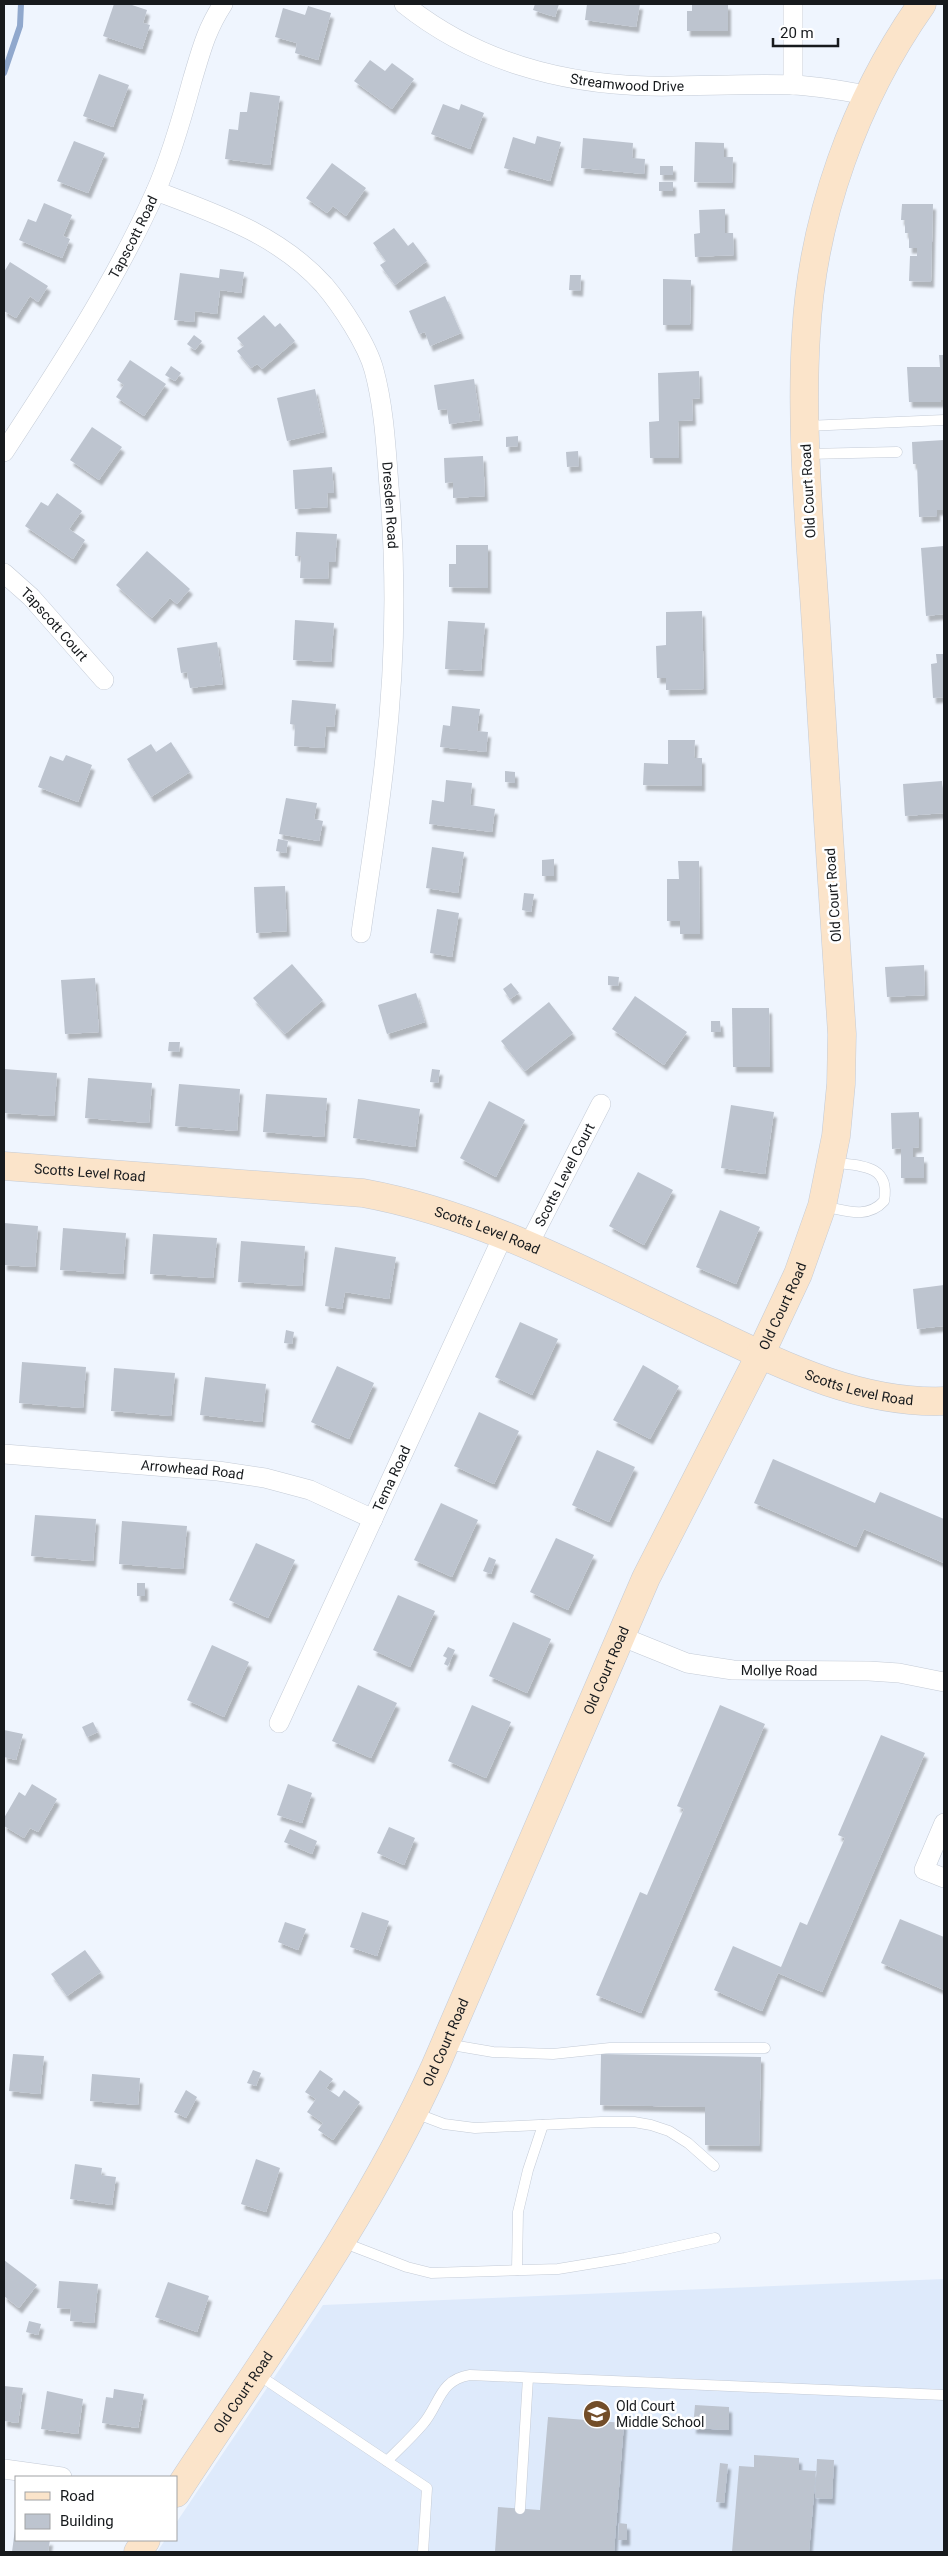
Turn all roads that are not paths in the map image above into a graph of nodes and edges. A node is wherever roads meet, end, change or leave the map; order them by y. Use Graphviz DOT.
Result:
graph roads {
  1 [pos="223,4"];
  2 [pos="404,4"];
  3 [pos="793,4"];
  4 [pos="922,4"];
  5 [pos="793,85"];
  6 [pos="868,95"];
  7 [pos="156,191"];
  8 [pos="944,420"];
  9 [pos="804,426"];
  10 [pos="4,452"];
  11 [pos="898,452"];
  12 [pos="806,454"];
  13 [pos="4,573"];
  14 [pos="104,680"];
  15 [pos="362,933"];
  16 [pos="601,1104"];
  17 [pos="830,1162"];
  18 [pos="4,1166"];
  19 [pos="822,1206"];
  20 [pos="503,1236"];
  21 [pos="528,1246"];
  22 [pos="760,1355"];
  23 [pos="944,1401"];
  24 [pos="4,1454"];
  25 [pos="373,1519"];
  26 [pos="620,1636"];
  27 [pos="944,1682"];
  28 [pos="279,1723"];
  29 [pos="944,1822"];
  30 [pos="944,1878"];
  31 [pos="445,2043"];
  32 [pos="765,2048"];
  33 [pos="414,2113"];
  34 [pos="542,2125"];
  35 [pos="714,2166"];
  36 [pos="715,2238"];
  37 [pos="341,2241"];
  38 [pos="517,2270"];
  39 [pos="255,2373"];
  40 [pos="528,2378"];
  41 [pos="944,2395"];
  42 [pos="387,2461"];
  43 [pos="4,2469"];
  44 [pos="55,2476"];
  45 [pos="178,2490"];
  46 [pos="520,2509"];
  47 [pos="145,2541"];
  48 [pos="138,2552"];
  49 [pos="423,2552"];
  1 -- 7 [label="street, Tapscott Road"];
  2 -- 5 [label="street, Streamwood Drive"];
  3 -- 5 [label="street"];
  4 -- 6 [label="main road, Old Court Road"];
  5 -- 6 [label="street, Streamwood Drive"];
  6 -- 9 [label="main road, Old Court Road"];
  7 -- 10 [label="street, Tapscott Road"];
  7 -- 15 [label="street, Dresden Road"];
  8 -- 9 [label="lane"];
  9 -- 12 [label="main road, Old Court Road"];
  11 -- 12 [label="lane"];
  12 -- 17 [label="main road, Old Court Road"];
  13 -- 14 [label="street, Tapscott Court"];
  16 -- 21 [label="street, Scotts Level Court"];
  17 -- 19 [label="main road, Old Court Road"];
  17 -- 19 [label="lane"];
  18 -- 20 [label="main road, Scotts Level Road"];
  19 -- 22 [label="main road, Old Court Road"];
  20 -- 21 [label="main road, Scotts Level Road"];
  20 -- 25 [label="street, Tema Road"];
  21 -- 22 [label="main road, Scotts Level Road"];
  22 -- 23 [label="main road, Scotts Level Road"];
  22 -- 26 [label="main road, Old Court Road"];
  24 -- 25 [label="street, Arrowhead Road"];
  25 -- 28 [label="street, Tema Road"];
  26 -- 27 [label="street, Mollye Road"];
  26 -- 31 [label="main road, Old Court Road"];
  29 -- 30 [label="street"];
  31 -- 32 [label="lane"];
  31 -- 33 [label="main road, Old Court Road"];
  33 -- 34 [label="lane"];
  33 -- 37 [label="main road, Old Court Road"];
  34 -- 35 [label="lane"];
  34 -- 38 [label="lane"];
  36 -- 38 [label="lane"];
  37 -- 38 [label="lane"];
  37 -- 39 [label="main road, Old Court Road"];
  39 -- 42 [label="lane"];
  39 -- 45 [label="main road, Old Court Road"];
  40 -- 41 [label="lane"];
  40 -- 42 [label="lane"];
  40 -- 46 [label="lane"];
  42 -- 49 [label="lane"];
  43 -- 44 [label="street"];
  47 -- 48 [label="main road"];
}
